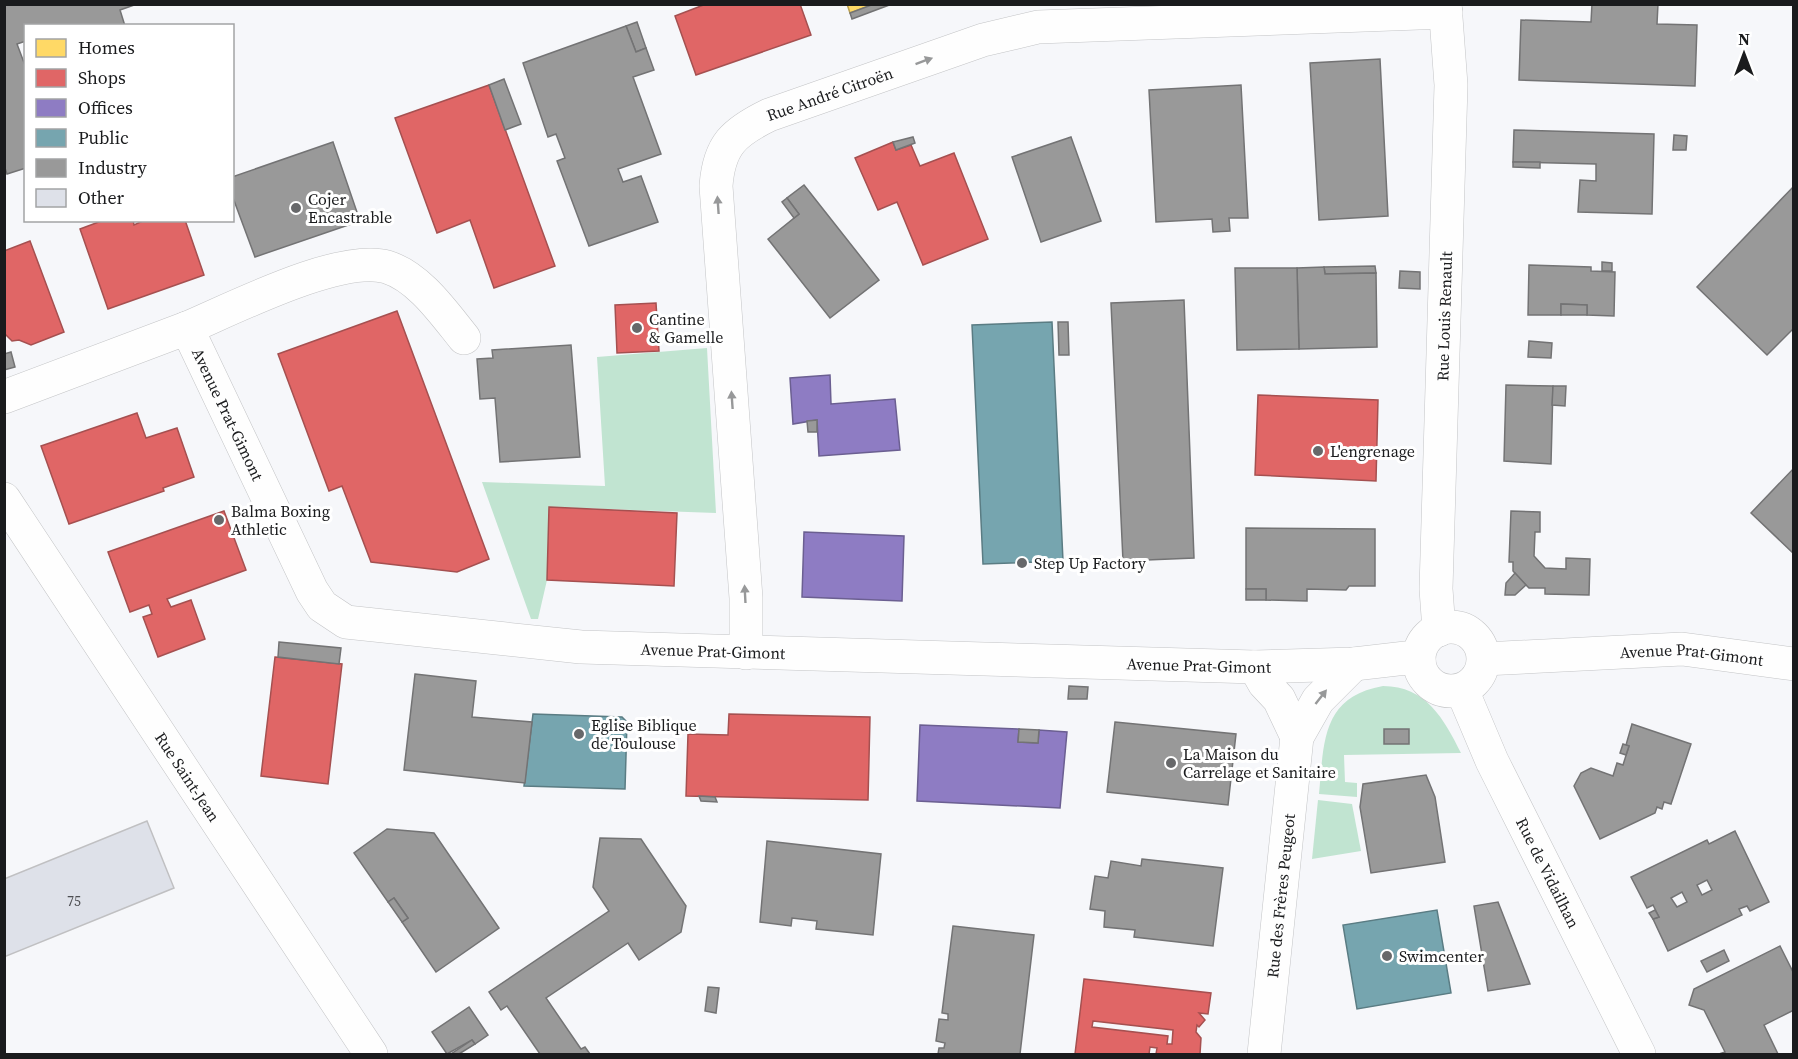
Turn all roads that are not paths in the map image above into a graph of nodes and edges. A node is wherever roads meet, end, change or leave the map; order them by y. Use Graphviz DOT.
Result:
graph roads {
  1 [pos="1446,8"];
  2 [pos="187,328"];
  3 [pos="464,338"];
  4 [pos="4,397"];
  5 [pos="4,499"];
  6 [pos="1439,630"];
  7 [pos="746,653"];
  8 [pos="1484,659"];
  9 [pos="1419,661"];
  10 [pos="1354,664"];
  11 [pos="1794,664"];
  12 [pos="1255,667"];
  13 [pos="1462,690"];
  14 [pos="1297,737"];
  15 [pos="371,1054"];
  16 [pos="1264,1054"];
  17 [pos="1639,1054"];
  1 -- 6 [label="street, Rue Louis Renault"];
  7 -- 1 [label="street, Rue André Citroën, one-way"];
  2 -- 3 [label="street, Avenue Prat-Gimont"];
  2 -- 4 [label="street, Avenue Prat-Gimont"];
  2 -- 7 [label="street, Avenue Prat-Gimont"];
  5 -- 15 [label="street, Rue Saint-Jean"];
  6 -- 8 [label="street"];
  6 -- 9 [label="street"];
  7 -- 12 [label="street, Avenue Prat-Gimont"];
  8 -- 11 [label="street, Avenue Prat-Gimont"];
  8 -- 13 [label="street"];
  9 -- 10 [label="street, Avenue Prat-Gimont"];
  9 -- 13 [label="street"];
  10 -- 12 [label="street, Avenue Prat-Gimont"];
  14 -- 10 [label="street, Rue des Frères Peugeot, one-way"];
  12 -- 14 [label="street"];
  13 -- 17 [label="street, Rue de Vidailhan"];
  14 -- 16 [label="street, Rue des Frères Peugeot"];
}
